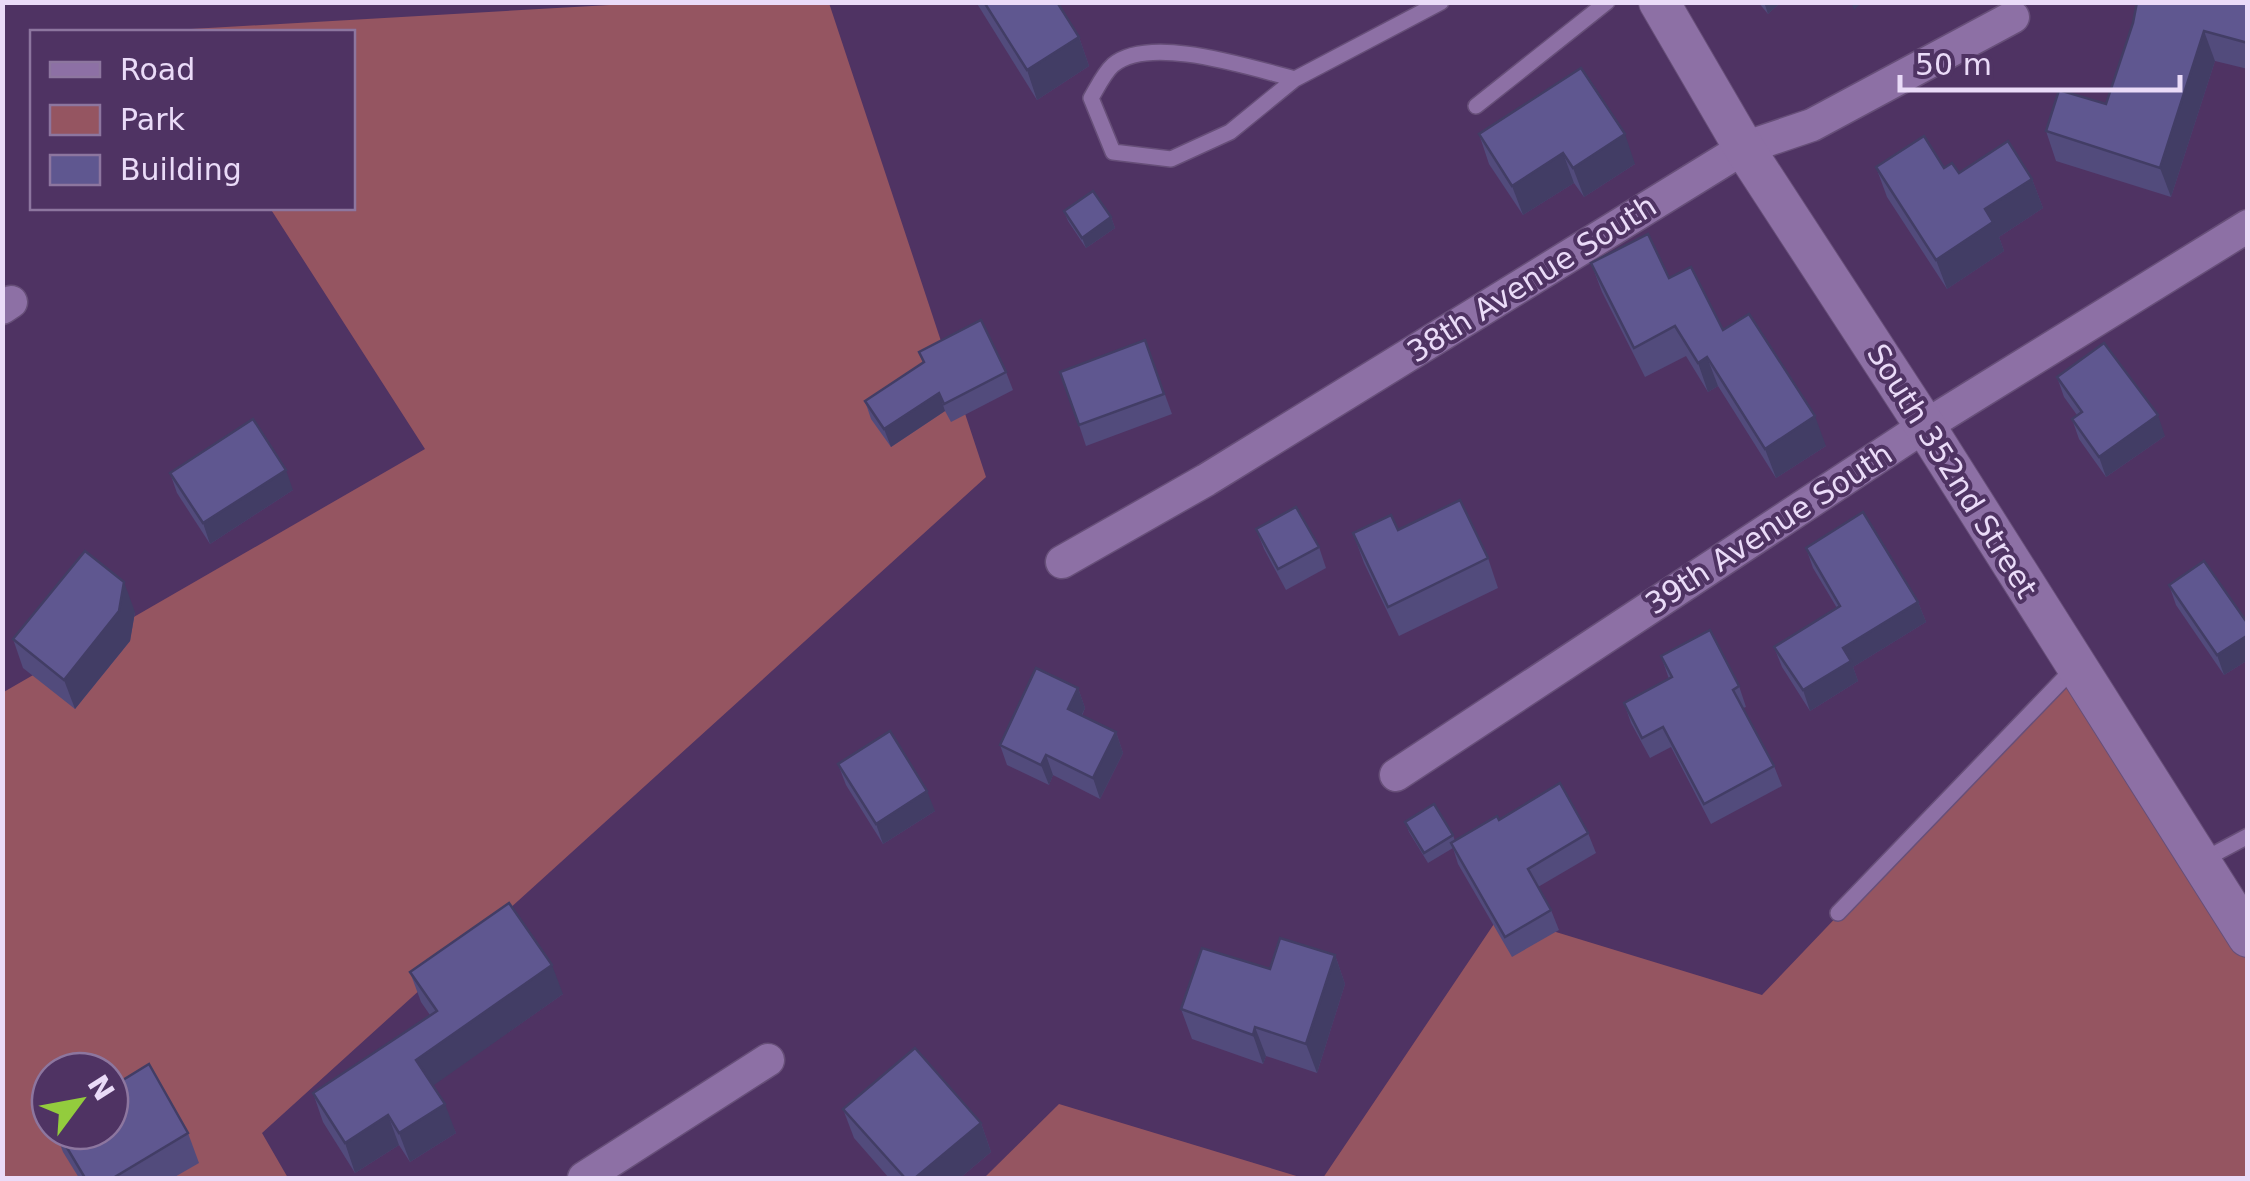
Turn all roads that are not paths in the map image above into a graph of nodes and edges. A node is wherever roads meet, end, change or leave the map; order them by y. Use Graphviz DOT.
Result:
graph roads {
  1 [pos="1440,2"];
  2 [pos="1606,2"];
  3 [pos="1659,2"];
  4 [pos="2013,18"];
  5 [pos="1295,79"];
  6 [pos="1476,106"];
  7 [pos="1744,148"];
  8 [pos="2248,226"];
  9 [pos="1925,426"];
  10 [pos="1062,562"];
  11 [pos="2075,666"];
  12 [pos="1396,775"];
  13 [pos="2248,836"];
  14 [pos="2200,862"];
  15 [pos="1838,913"];
  16 [pos="2245,929"];
  17 [pos="768,1060"];
  18 [pos="584,1178"];
  1 -- 5 [label="lane"];
  2 -- 6 [label="lane"];
  3 -- 7 [label="street, South 352nd Street"];
  4 -- 7 [label="street, 38th Avenue South"];
  5 -- 5 [label="lane"];
  7 -- 9 [label="street, South 352nd Street"];
  7 -- 10 [label="street, 38th Avenue South"];
  8 -- 9 [label="street, 39th Avenue South"];
  9 -- 11 [label="street, South 352nd Street"];
  9 -- 12 [label="street, 39th Avenue South"];
  11 -- 14 [label="street, South 352nd Street"];
  11 -- 15 [label="lane"];
  13 -- 14 [label="lane"];
  14 -- 16 [label="street, South 352nd Street"];
  17 -- 18 [label="street"];
}
